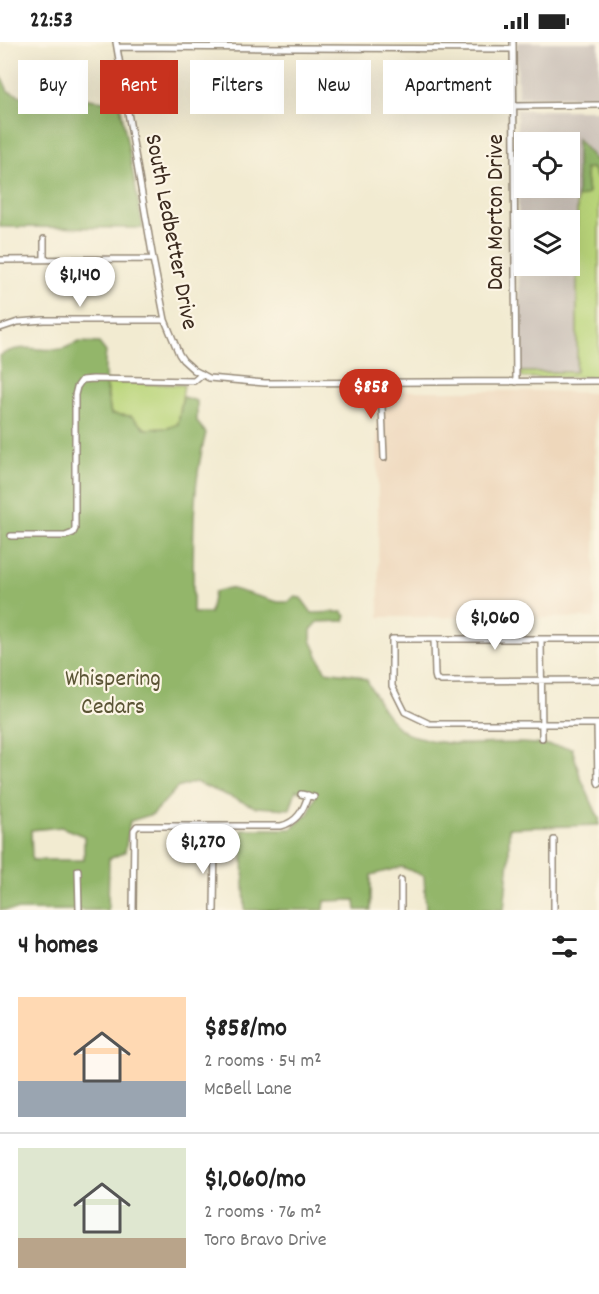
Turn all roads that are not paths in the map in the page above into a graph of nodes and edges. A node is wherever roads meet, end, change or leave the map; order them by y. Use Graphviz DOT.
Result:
graph roads {
  1 [pos="117,45"];
  2 [pos="513,45"];
  3 [pos="599,105"];
  4 [pos="514,106"];
  5 [pos="44,239"];
  6 [pos="44,259"];
  7 [pos="153,259"];
  8 [pos="0,260"];
  9 [pos="165,320"];
  10 [pos="0,328"];
  11 [pos="202,374"];
  12 [pos="599,381"];
  13 [pos="381,382"];
  14 [pos="516,382"];
  15 [pos="384,458"];
  16 [pos="11,536"];
  17 [pos="434,639"];
  18 [pos="541,639"];
  19 [pos="599,639"];
  20 [pos="542,680"];
  21 [pos="599,680"];
  22 [pos="542,723"];
  23 [pos="598,724"];
  24 [pos="542,738"];
  25 [pos="598,767"];
  26 [pos="599,784"];
  27 [pos="301,794"];
  28 [pos="215,840"];
  29 [pos="554,840"];
  30 [pos="78,870"];
  31 [pos="401,880"];
  32 [pos="79,910"];
  33 [pos="133,910"];
  34 [pos="214,910"];
  35 [pos="401,910"];
  36 [pos="554,910"];
  1 -- 2 [label="street"];
  1 -- 7 [label="street, South Ledbetter Drive"];
  2 -- 4 [label="street, Dan Morton Drive"];
  3 -- 4 [label="street"];
  4 -- 14 [label="street, Dan Morton Drive"];
  5 -- 6 [label="street"];
  6 -- 7 [label="street"];
  6 -- 8 [label="street"];
  7 -- 9 [label="street, South Ledbetter Drive"];
  9 -- 10 [label="street"];
  9 -- 11 [label="street, South Ledbetter Drive"];
  11 -- 13 [label="street, South Ledbetter Drive"];
  11 -- 16 [label="street"];
  12 -- 14 [label="street"];
  13 -- 14 [label="street"];
  13 -- 15 [label="street"];
  17 -- 18 [label="street"];
  17 -- 20 [label="street"];
  17 -- 22 [label="street"];
  18 -- 19 [label="street"];
  18 -- 20 [label="street"];
  20 -- 21 [label="street"];
  20 -- 22 [label="street"];
  22 -- 23 [label="street"];
  22 -- 24 [label="street"];
  23 -- 25 [label="street"];
  25 -- 26 [label="street"];
  27 -- 33 [label="street"];
  28 -- 34 [label="street"];
  29 -- 36 [label="street"];
  30 -- 32 [label="street"];
  31 -- 35 [label="street"];
}
